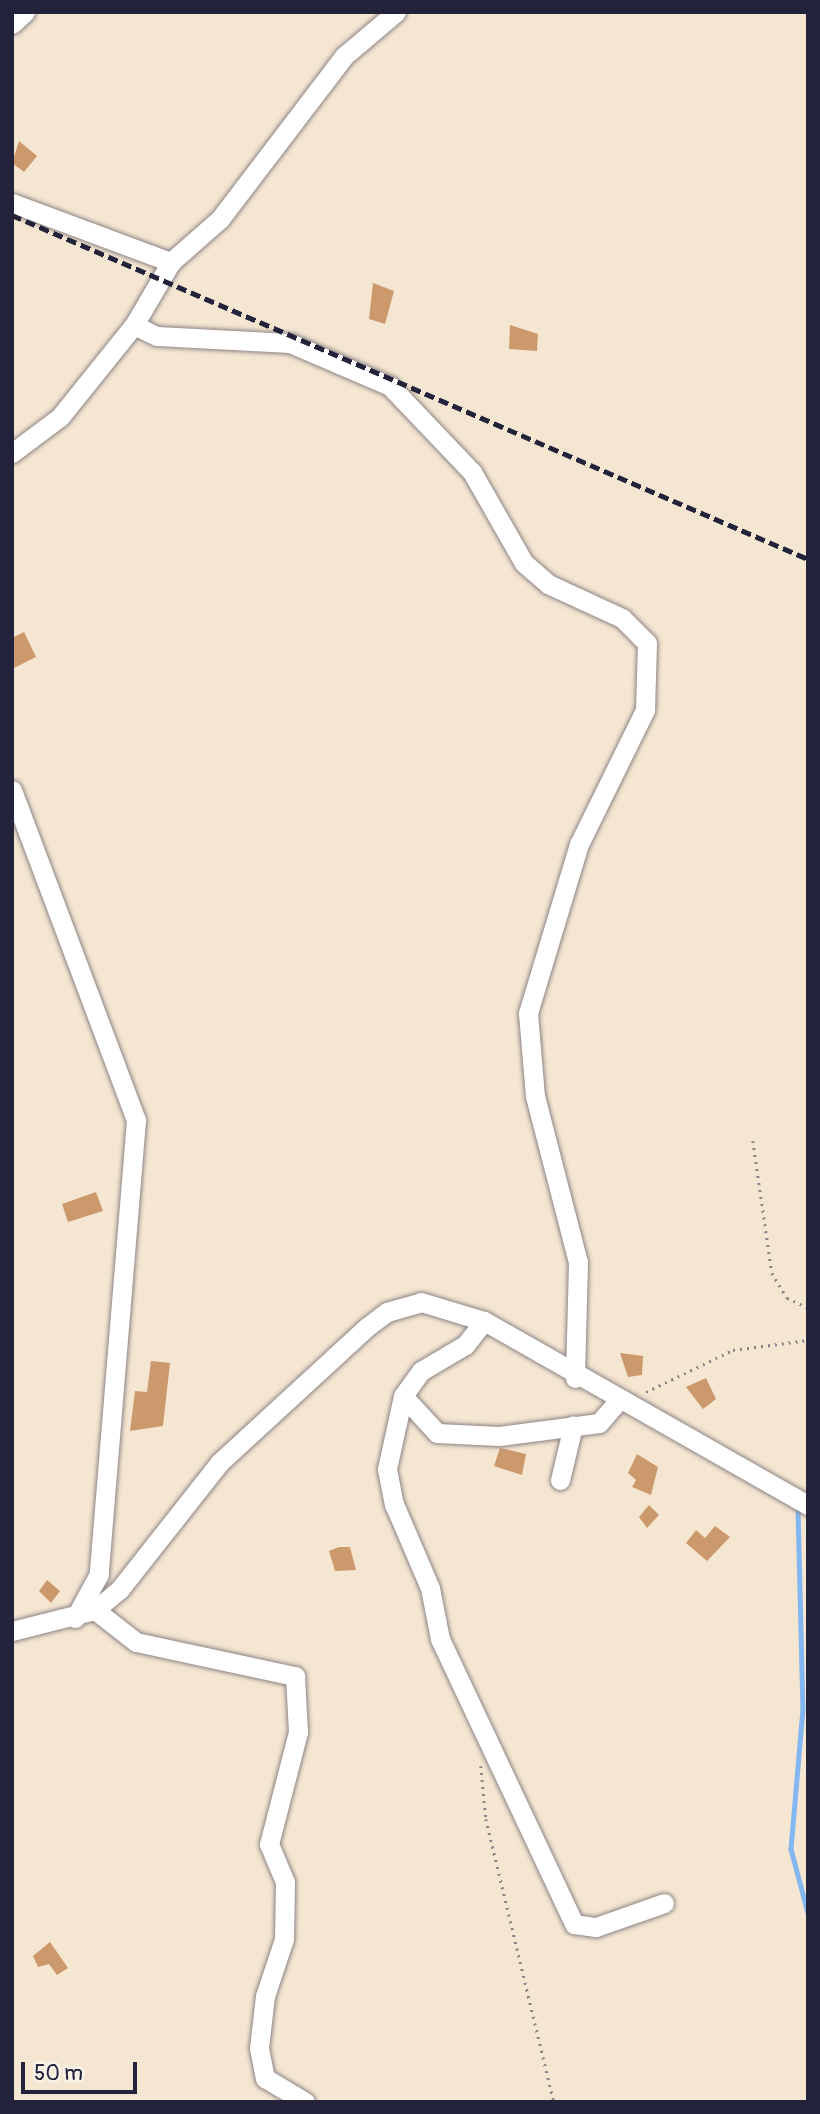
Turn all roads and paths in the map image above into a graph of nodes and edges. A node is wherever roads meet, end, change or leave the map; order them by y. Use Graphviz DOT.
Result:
graph roads {
  1 [pos="25,12"];
  2 [pos="396,12"];
  3 [pos="12,24"];
  4 [pos="12,203"];
  5 [pos="171,262"];
  6 [pos="134,325"];
  7 [pos="12,453"];
  8 [pos="12,790"];
  9 [pos="753,1141"];
  10 [pos="808,1308"];
  11 [pos="484,1321"];
  12 [pos="808,1340"];
  13 [pos="575,1378"];
  14 [pos="402,1396"];
  15 [pos="620,1404"];
  16 [pos="573,1426"];
  17 [pos="560,1480"];
  18 [pos="808,1505"];
  19 [pos="95,1610"];
  20 [pos="75,1618"];
  21 [pos="12,1631"];
  22 [pos="486,1739"];
  23 [pos="664,1903"];
  24 [pos="305,2102"];
  25 [pos="554,2102"];
  1 -- 3 [label="street"];
  2 -- 5 [label="street"];
  4 -- 5 [label="street"];
  5 -- 6 [label="street"];
  6 -- 7 [label="street"];
  6 -- 13 [label="street"];
  8 -- 20 [label="street"];
  9 -- 10 [label="path"];
  11 -- 13 [label="street"];
  11 -- 14 [label="street"];
  11 -- 19 [label="street"];
  12 -- 15 [label="path"];
  13 -- 15 [label="street"];
  14 -- 16 [label="street"];
  14 -- 22 [label="street"];
  15 -- 16 [label="street"];
  15 -- 18 [label="street"];
  16 -- 17 [label="street"];
  19 -- 20 [label="street"];
  19 -- 24 [label="street"];
  20 -- 21 [label="street"];
  22 -- 23 [label="street"];
  22 -- 25 [label="path"];
}
